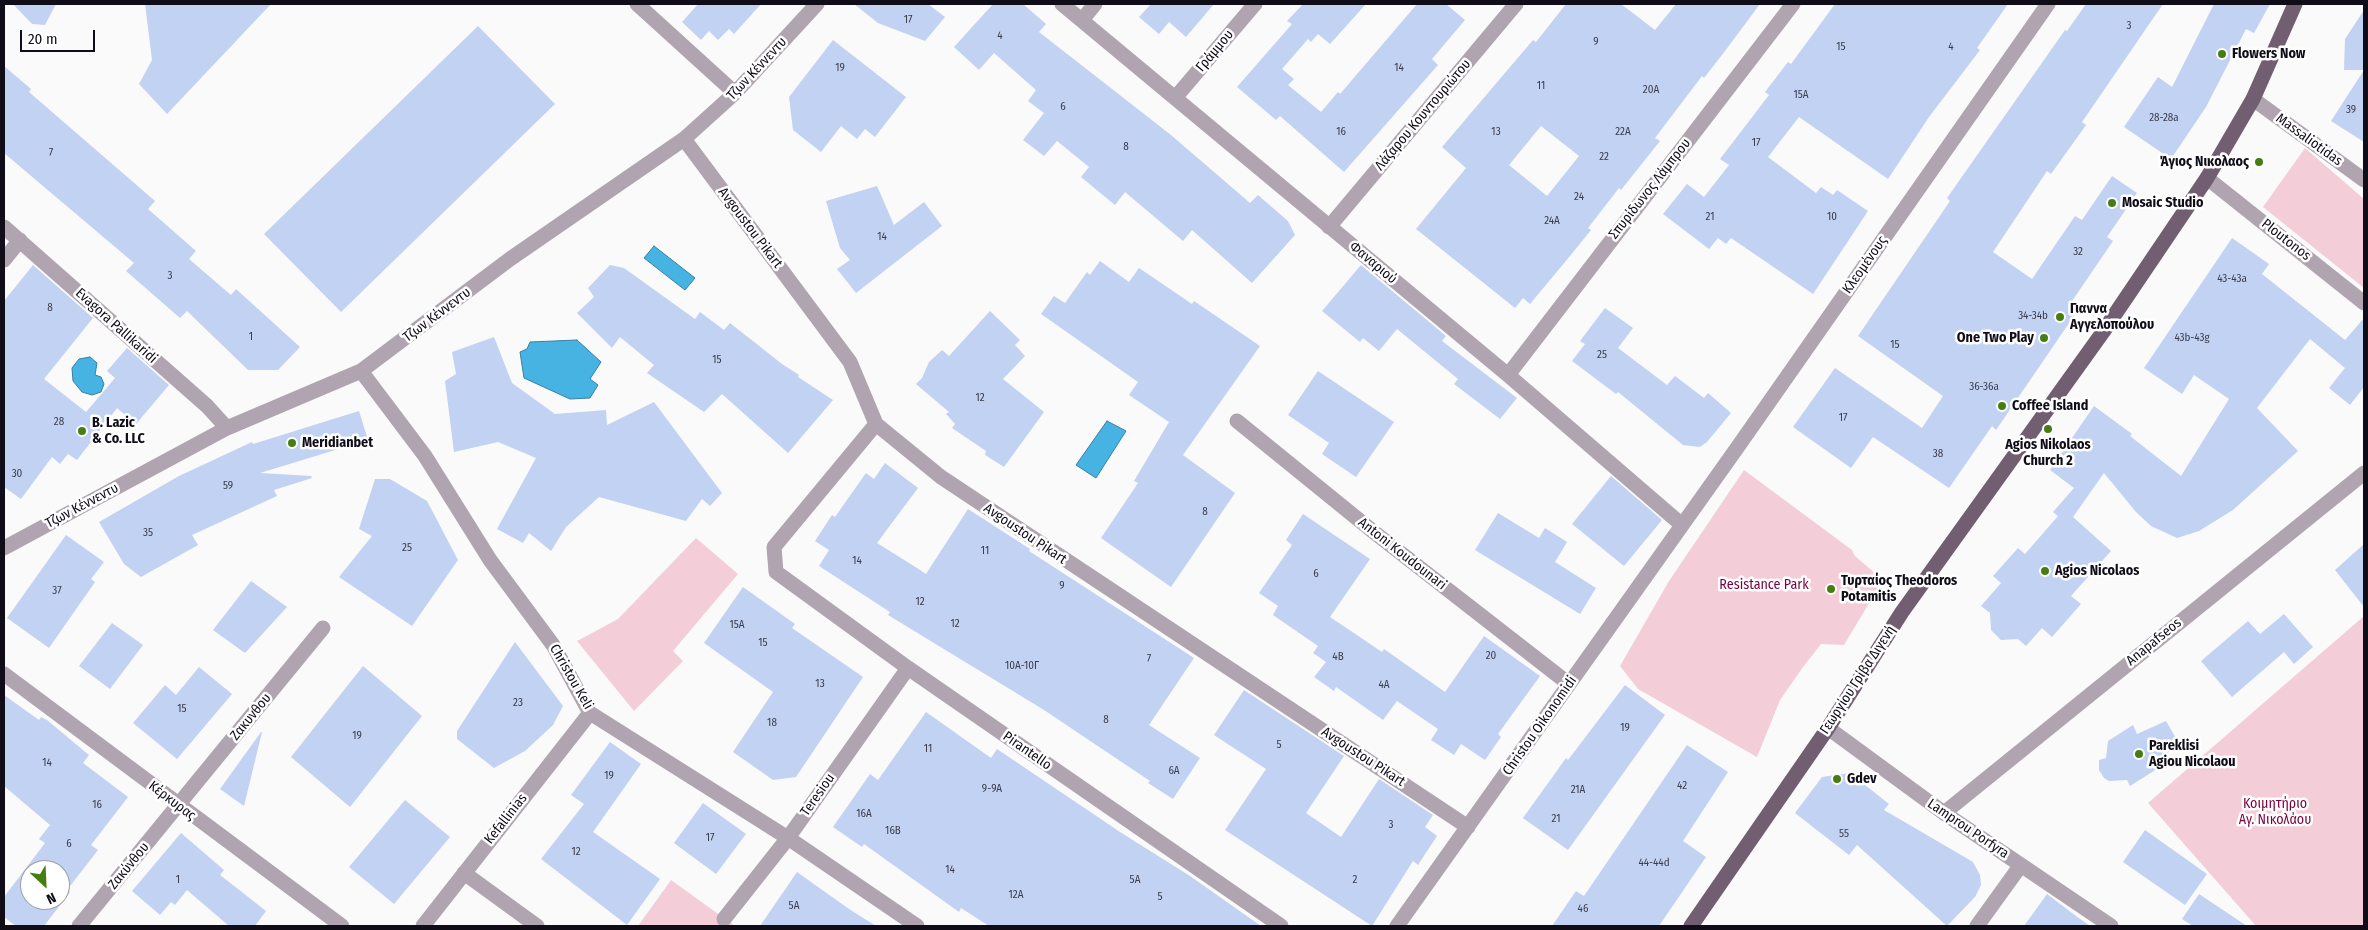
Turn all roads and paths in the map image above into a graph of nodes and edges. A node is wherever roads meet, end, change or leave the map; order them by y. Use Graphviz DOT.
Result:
graph roads {
  1 [pos="637,4"];
  2 [pos="817,4"];
  3 [pos="1062,4"];
  4 [pos="1095,4"];
  5 [pos="1255,4"];
  6 [pos="1516,4"];
  7 [pos="1793,4"];
  8 [pos="2048,4"];
  9 [pos="2295,4"];
  10 [pos="1082,20"];
  11 [pos="736,93"];
  12 [pos="1175,98"];
  13 [pos="2253,99"];
  14 [pos="684,139"];
  15 [pos="2207,178"];
  16 [pos="2364,180"];
  17 [pos="4,227"];
  18 [pos="1329,227"];
  19 [pos="20,240"];
  20 [pos="4,260"];
  21 [pos="2364,303"];
  22 [pos="361,372"];
  23 [pos="1508,375"];
  24 [pos="1237,421"];
  25 [pos="876,424"];
  26 [pos="227,428"];
  27 [pos="2364,473"];
  28 [pos="1682,525"];
  29 [pos="4,548"];
  30 [pos="323,628"];
  31 [pos="908,668"];
  32 [pos="4,674"];
  33 [pos="1569,684"];
  34 [pos="590,713"];
  35 [pos="1828,728"];
  36 [pos="178,806"];
  37 [pos="1944,813"];
  38 [pos="1468,827"];
  39 [pos="788,838"];
  40 [pos="2021,865"];
  41 [pos="464,873"];
  42 [pos="724,919"];
  43 [pos="79,926"];
  44 [pos="342,926"];
  45 [pos="423,926"];
  46 [pos="537,926"];
  47 [pos="917,926"];
  48 [pos="1281,926"];
  49 [pos="1397,926"];
  50 [pos="1691,926"];
  51 [pos="1977,926"];
  52 [pos="2111,926"];
  1 -- 11 [label="street"];
  2 -- 11 [label="street, Τζων Κέννεντυ"];
  3 -- 10 [label="street, Φαναριού"];
  4 -- 10 [label="street"];
  5 -- 12 [label="street, Γράμμου"];
  6 -- 18 [label="street, Λάζαρου Κουντουριώτου"];
  7 -- 23 [label="street, Σπυρίδωνος Λάμπρου"];
  8 -- 28 [label="street, Κλεομένους"];
  9 -- 13 [label="main road, Γεωργίου Γρίβα Διγενή"];
  10 -- 12 [label="street, Φαναριού"];
  11 -- 14 [label="street, Τζων Κέννεντυ"];
  12 -- 18 [label="street, Φαναριού"];
  13 -- 15 [label="main road, Γεωργίου Γρίβα Διγενή"];
  13 -- 16 [label="street, Massaliotidas"];
  14 -- 22 [label="street, Τζων Κέννεντυ"];
  14 -- 25 [label="street, Avgoustou Pikart"];
  15 -- 21 [label="street, Ploutonos"];
  15 -- 35 [label="main road, Γεωργίου Γρίβα Διγενή"];
  17 -- 19 [label="street, Evagora Pallikaridi"];
  18 -- 23 [label="street, Φαναριού"];
  19 -- 20 [label="street"];
  19 -- 26 [label="street, Evagora Pallikaridi"];
  22 -- 26 [label="street, Τζων Κέννεντυ"];
  22 -- 34 [label="street, Christou Keli"];
  23 -- 28 [label="street, Φαναριού"];
  24 -- 33 [label="street, Antoni Koudounari"];
  25 -- 31 [label="street, Pirantello"];
  25 -- 38 [label="street, Avgoustou Pikart"];
  26 -- 29 [label="street, Τζων Κέννεντυ"];
  27 -- 37 [label="street, Anapafseos"];
  28 -- 33 [label="street, Christou Oikonomidi"];
  30 -- 36 [label="street, Ζακυνθου"];
  31 -- 39 [label="street, Teresiou"];
  31 -- 48 [label="street, Pirantello"];
  32 -- 36 [label="street, Κέρκυρας"];
  33 -- 38 [label="street, Christou Oikonomidi"];
  34 -- 39 [label="street, Christou Keli"];
  34 -- 41 [label="street, Kefallinias"];
  35 -- 37 [label="street, Lamprou Porfyra"];
  35 -- 50 [label="main road, Γεωργίου Γρίβα Διγενή"];
  36 -- 43 [label="street, Ζακύνθου"];
  36 -- 44 [label="street, Κέρκυρας"];
  37 -- 40 [label="street, Lamprou Porfyra"];
  38 -- 49 [label="street, Christou Oikonomidi"];
  39 -- 42 [label="street, Teresiou"];
  39 -- 47 [label="street, Christou Keli"];
  40 -- 51 [label="street"];
  40 -- 52 [label="street, Lamprou Porfyra"];
  41 -- 45 [label="street, Kefallinias"];
  41 -- 46 [label="street"];
}
